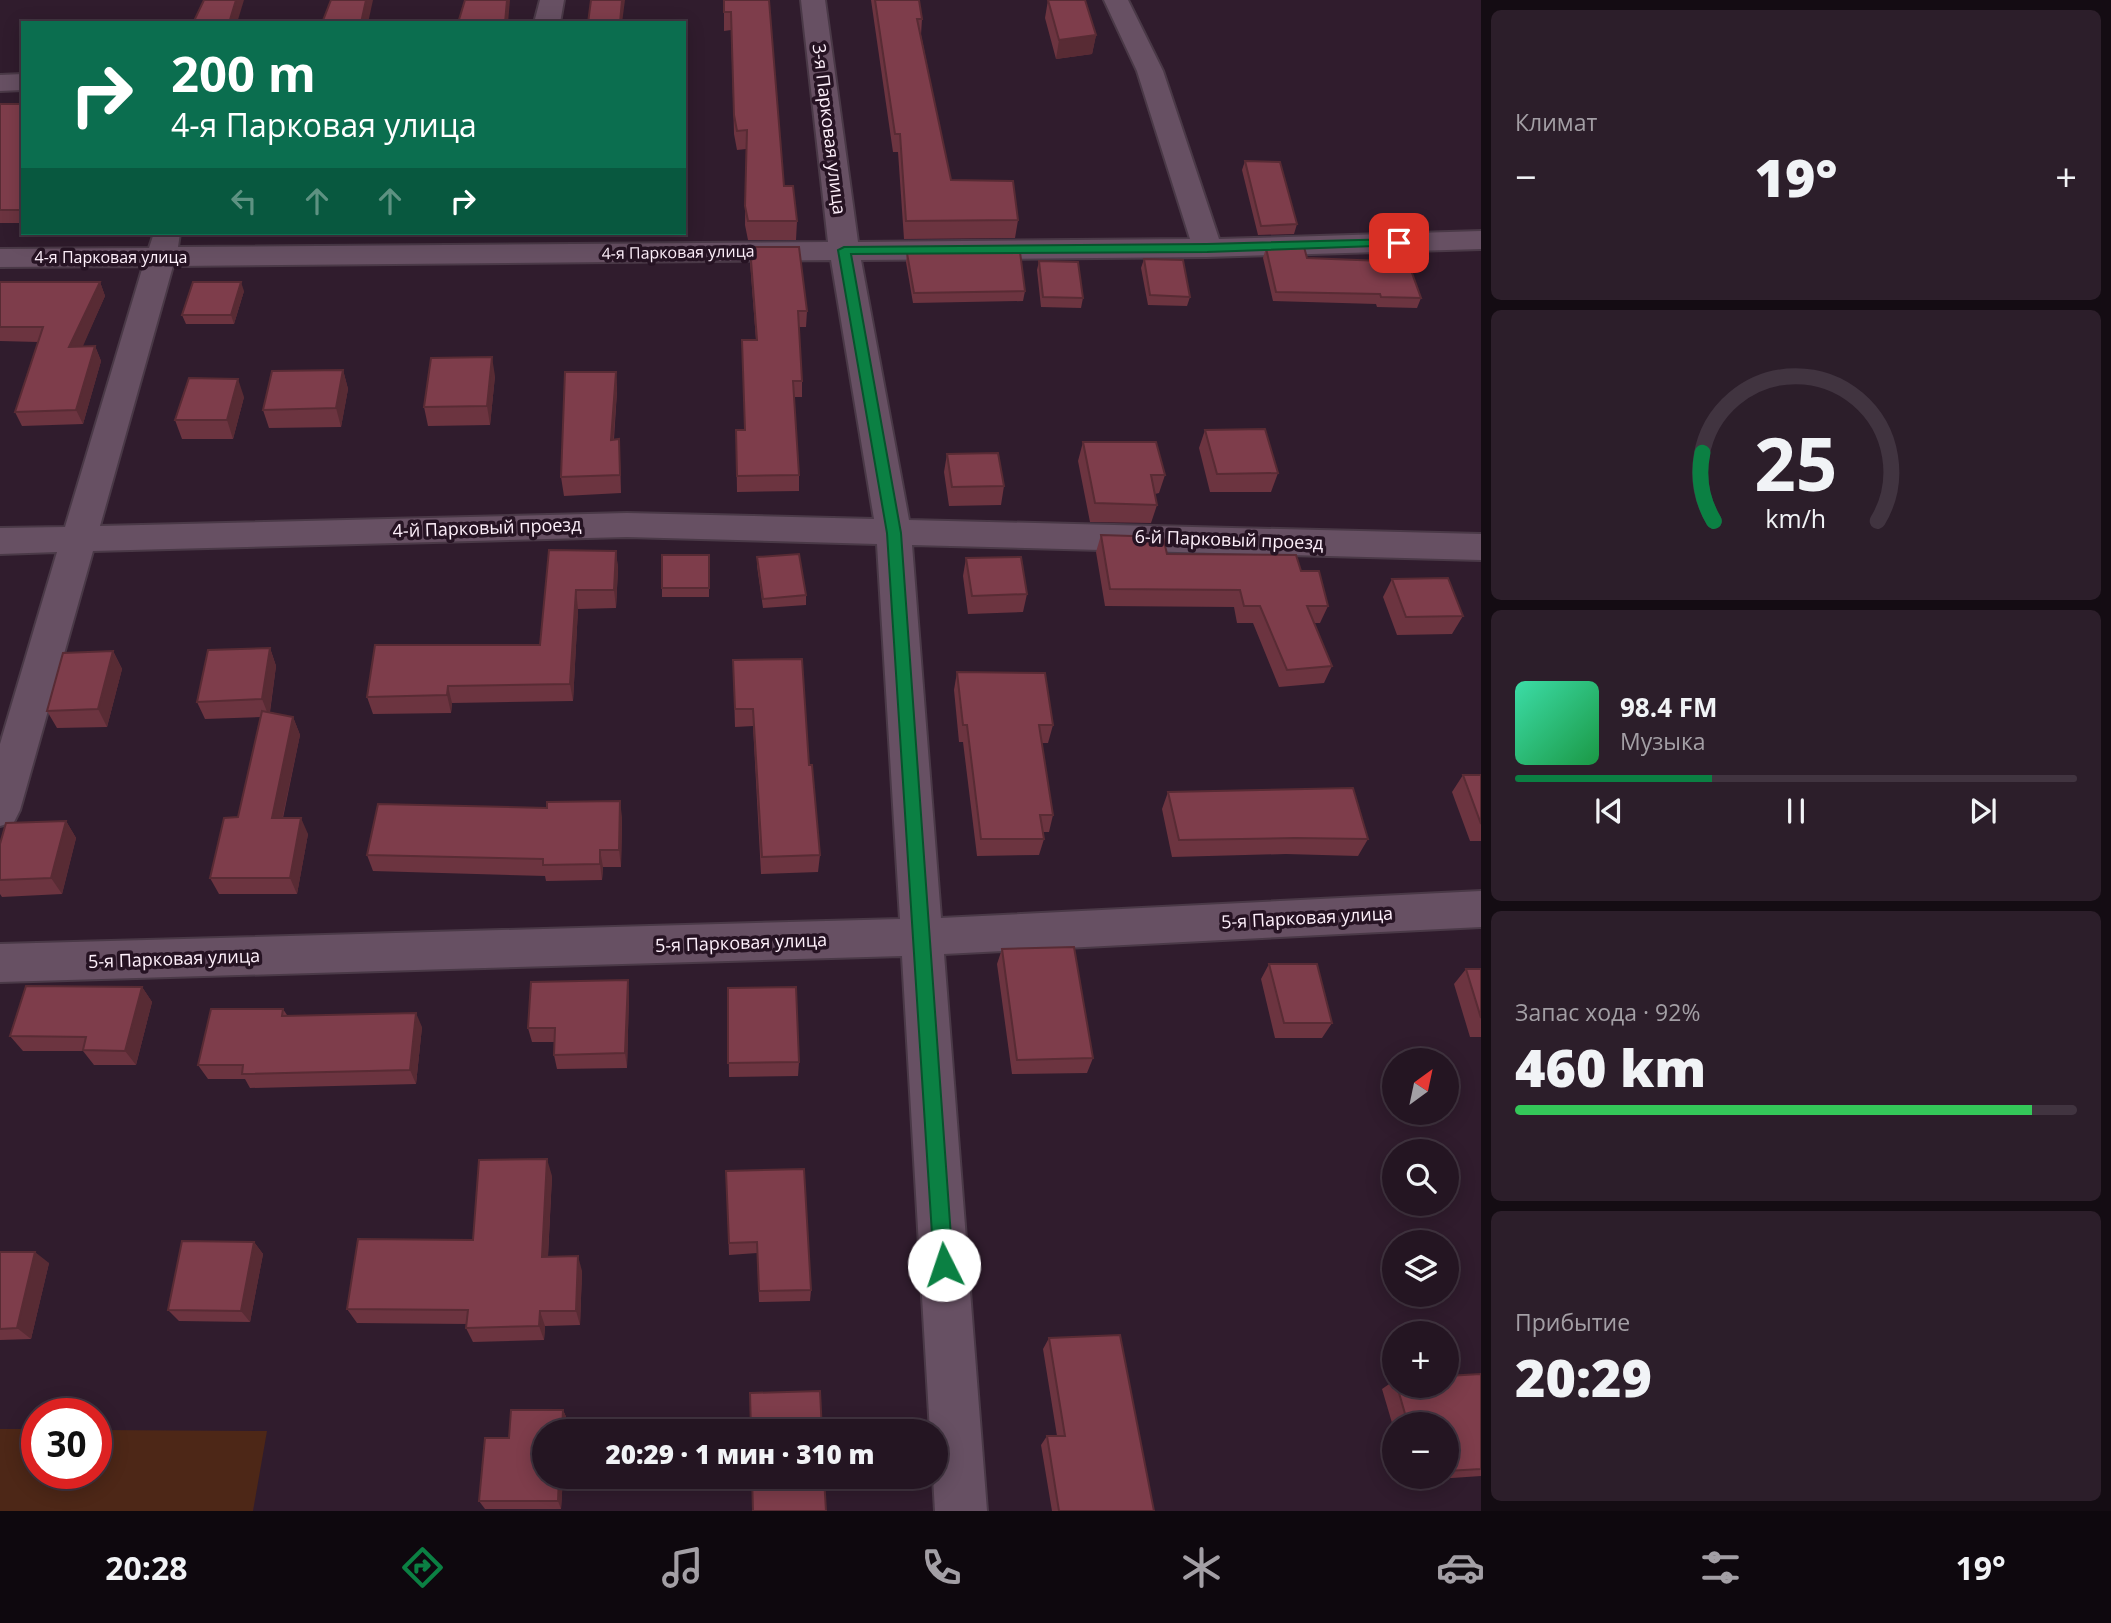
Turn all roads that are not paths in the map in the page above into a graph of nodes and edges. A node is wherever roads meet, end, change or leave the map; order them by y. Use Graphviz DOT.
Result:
graph roads {
  1 [pos="551,0"];
  2 [pos="813,0"];
  3 [pos="1116,0"];
  4 [pos="547,21"];
  5 [pos="0,82"];
  6 [pos="21,82"];
  7 [pos="1481,240"];
  8 [pos="164,245"];
  9 [pos="1207,248"];
  10 [pos="844,250"];
  11 [pos="0,258"];
  12 [pos="894,533"];
  13 [pos="80,540"];
  14 [pos="0,541"];
  15 [pos="1481,547"];
  16 [pos="0,810"];
  17 [pos="1481,909"];
  18 [pos="921,937"];
  19 [pos="0,963"];
  20 [pos="961,1511"];
  1 -- 4 [label="street"];
  2 -- 10 [label="street, 3-я Парковая улица"];
  3 -- 9 [label="street"];
  5 -- 6 [label="street"];
  7 -- 9 [label="street, 4-я Парковая улица"];
  8 -- 10 [label="street, 4-я Парковая улица"];
  8 -- 11 [label="street, 4-я Парковая улица"];
  8 -- 13 [label="street"];
  9 -- 10 [label="street, 4-я Парковая улица"];
  10 -- 12 [label="street, 3-я Парковая улица"];
  12 -- 13 [label="street, 4-й Парковый проезд"];
  12 -- 15 [label="street, 6-й Парковый проезд"];
  12 -- 18 [label="street, 3-я Парковая улица"];
  13 -- 14 [label="street, 4-й Парковый проезд"];
  13 -- 16 [label="street"];
  17 -- 18 [label="street, 5-я Парковая улица"];
  18 -- 19 [label="street, 5-я Парковая улица"];
  18 -- 20 [label="street, 3-я Парковая улица"];
}
